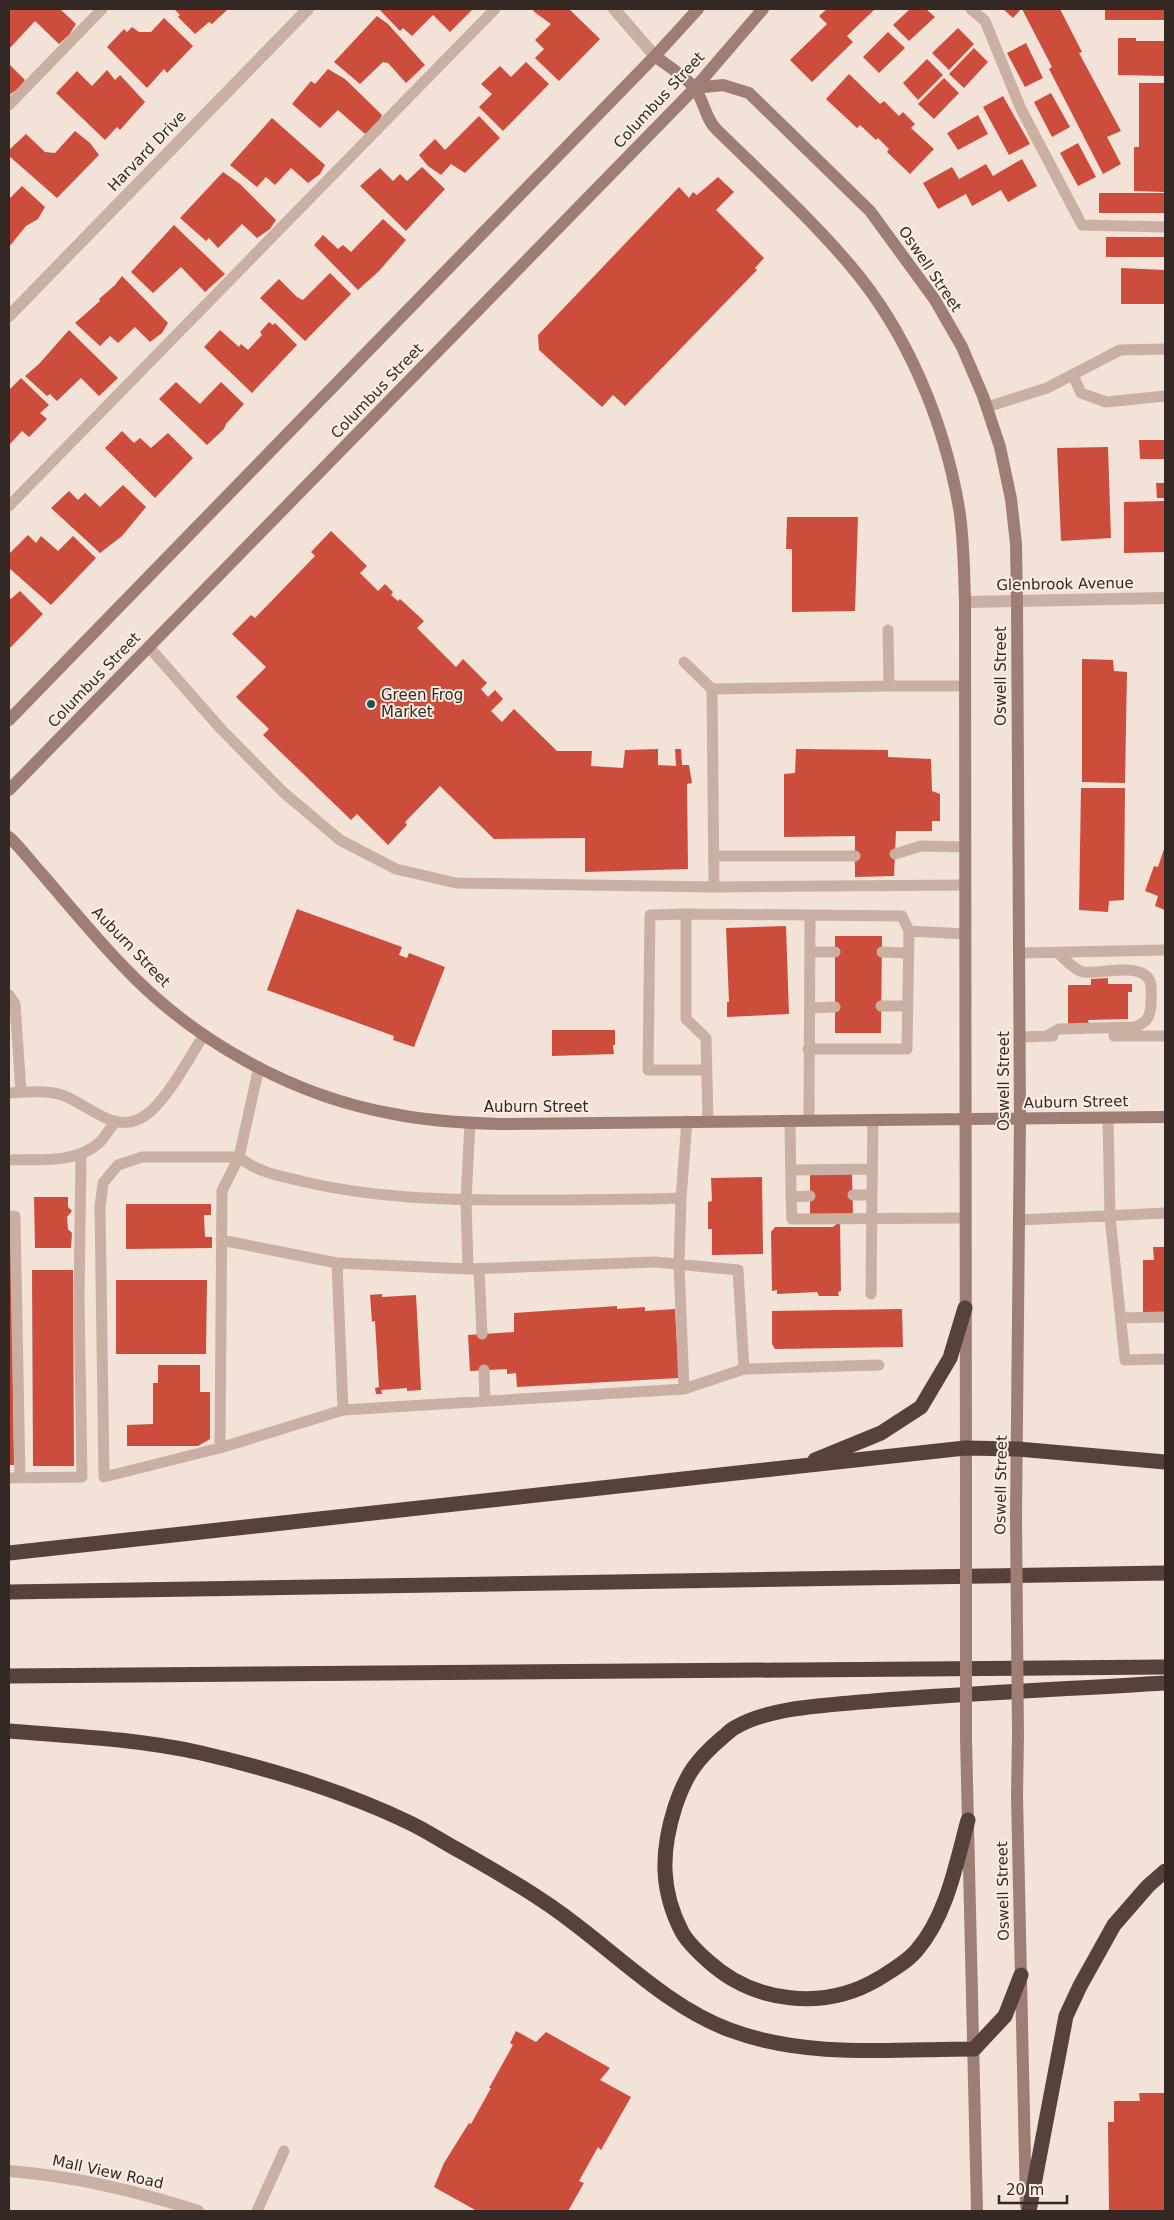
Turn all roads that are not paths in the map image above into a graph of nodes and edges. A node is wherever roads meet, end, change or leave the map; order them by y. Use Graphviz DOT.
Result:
graph roads {
  1 [pos="102,9"];
  2 [pos="308,9"];
  3 [pos="495,9"];
  4 [pos="614,9"];
  5 [pos="698,9"];
  6 [pos="762,9"];
  7 [pos="971,9"];
  8 [pos="656,56"];
  9 [pos="695,88"];
  10 [pos="9,105"];
  11 [pos="1165,226"];
  12 [pos="9,316"];
  13 [pos="1165,349"];
  14 [pos="1073,375"];
  15 [pos="1165,396"];
  16 [pos="987,407"];
  17 [pos="9,506"];
  18 [pos="1165,598"];
  19 [pos="965,602"];
  20 [pos="1018,603"];
  21 [pos="888,630"];
  22 [pos="149,647"];
  23 [pos="684,662"];
  24 [pos="889,686"];
  25 [pos="966,686"];
  26 [pos="712,689"];
  27 [pos="9,720"];
  28 [pos="9,790"];
  29 [pos="9,837"];
  30 [pos="966,847"];
  31 [pos="896,854"];
  32 [pos="714,856"];
  33 [pos="855,856"];
  34 [pos="966,885"];
  35 [pos="714,887"];
  36 [pos="686,914"];
  37 [pos="810,914"];
  38 [pos="909,931"];
  39 [pos="966,934"];
  40 [pos="1165,950"];
  41 [pos="810,952"];
  42 [pos="835,952"];
  43 [pos="882,952"];
  44 [pos="909,953"];
  45 [pos="1019,953"];
  46 [pos="1058,953"];
  47 [pos="9,995"];
  48 [pos="881,1006"];
  49 [pos="908,1006"];
  50 [pos="835,1007"];
  51 [pos="810,1008"];
  52 [pos="204,1035"];
  53 [pos="1046,1036"];
  54 [pos="1165,1036"];
  55 [pos="1020,1037"];
  56 [pos="808,1049"];
  57 [pos="258,1067"];
  58 [pos="707,1070"];
  59 [pos="21,1092"];
  60 [pos="9,1093"];
  61 [pos="1165,1117"];
  62 [pos="966,1118"];
  63 [pos="1108,1118"];
  64 [pos="872,1119"];
  65 [pos="1020,1119"];
  66 [pos="790,1120"];
  67 [pos="809,1120"];
  68 [pos="116,1121"];
  69 [pos="687,1122"];
  70 [pos="708,1122"];
  71 [pos="470,1123"];
  72 [pos="81,1154"];
  73 [pos="239,1156"];
  74 [pos="9,1160"];
  75 [pos="872,1169"];
  76 [pos="791,1170"];
  77 [pos="853,1195"];
  78 [pos="872,1195"];
  79 [pos="791,1196"];
  80 [pos="810,1196"];
  81 [pos="681,1198"];
  82 [pos="466,1200"];
  83 [pos="1165,1213"];
  84 [pos="9,1216"];
  85 [pos="1110,1217"];
  86 [pos="872,1218"];
  87 [pos="966,1218"];
  88 [pos="1020,1220"];
  89 [pos="221,1240"];
  90 [pos="337,1263"];
  91 [pos="679,1265"];
  92 [pos="473,1269"];
  93 [pos="871,1294"];
  94 [pos="966,1308"];
  95 [pos="1120,1318"];
  96 [pos="1165,1318"];
  97 [pos="482,1334"];
  98 [pos="1165,1360"];
  99 [pos="879,1365"];
  100 [pos="744,1369"];
  101 [pos="484,1370"];
  102 [pos="684,1389"];
  103 [pos="485,1401"];
  104 [pos="343,1410"];
  105 [pos="220,1448"];
  106 [pos="966,1448"];
  107 [pos="1018,1449"];
  108 [pos="1165,1462"];
  109 [pos="798,1466"];
  110 [pos="14,1478"];
  111 [pos="9,1553"];
  112 [pos="1165,1573"];
  113 [pos="9,1592"];
  114 [pos="1165,1668"];
  115 [pos="9,1676"];
  116 [pos="1165,1683"];
  117 [pos="9,1731"];
  118 [pos="968,1820"];
  119 [pos="1165,1871"];
  120 [pos="1020,1975"];
  121 [pos="974,2050"];
  122 [pos="284,2151"];
  123 [pos="9,2171"];
  124 [pos="198,2211"];
  125 [pos="257,2211"];
  126 [pos="977,2211"];
  127 [pos="1027,2211"];
  1 -- 10 [label="lane"];
  2 -- 12 [label="street, Harvard Drive"];
  3 -- 17 [label="lane"];
  4 -- 8 [label="street"];
  5 -- 8 [label="main road"];
  6 -- 9 [label="main road, Columbus Street"];
  7 -- 11 [label="lane"];
  8 -- 9 [label="main road"];
  8 -- 27 [label="main road"];
  9 -- 16 [label="main road, Oswell Street"];
  9 -- 19 [label="main road"];
  9 -- 22 [label="main road, Columbus Street"];
  13 -- 14 [label="lane"];
  14 -- 15 [label="lane"];
  14 -- 16 [label="lane"];
  16 -- 20 [label="main road, Oswell Street"];
  18 -- 20 [label="street, Glenbrook Avenue"];
  19 -- 20 [label="street, Glenbrook Avenue"];
  19 -- 25 [label="main road"];
  20 -- 45 [label="main road, Oswell Street"];
  21 -- 24 [label="lane"];
  22 -- 28 [label="main road, Columbus Street"];
  22 -- 35 [label="lane"];
  23 -- 26 [label="lane"];
  24 -- 25 [label="lane"];
  24 -- 26 [label="lane"];
  25 -- 30 [label="main road"];
  26 -- 32 [label="lane"];
  29 -- 52 [label="main road, Auburn Street"];
  30 -- 31 [label="lane"];
  30 -- 34 [label="main road"];
  32 -- 33 [label="lane"];
  32 -- 35 [label="lane"];
  34 -- 35 [label="lane"];
  34 -- 39 [label="main road"];
  36 -- 37 [label="lane"];
  36 -- 58 [label="lane"];
  36 -- 58 [label="lane"];
  37 -- 38 [label="lane"];
  37 -- 41 [label="lane"];
  38 -- 39 [label="lane"];
  38 -- 44 [label="lane"];
  39 -- 62 [label="main road"];
  40 -- 46 [label="lane"];
  41 -- 42 [label="lane"];
  41 -- 51 [label="lane"];
  43 -- 44 [label="lane"];
  44 -- 49 [label="lane"];
  45 -- 46 [label="lane"];
  45 -- 55 [label="main road, Oswell Street"];
  46 -- 53 [label="lane"];
  47 -- 59 [label="lane"];
  48 -- 49 [label="lane"];
  49 -- 56 [label="lane"];
  50 -- 51 [label="lane"];
  51 -- 56 [label="lane"];
  52 -- 57 [label="main road, Auburn Street"];
  52 -- 68 [label="lane"];
  53 -- 54 [label="lane"];
  53 -- 55 [label="lane"];
  55 -- 65 [label="main road, Oswell Street"];
  56 -- 67 [label="lane"];
  57 -- 71 [label="main road, Auburn Street"];
  57 -- 73 [label="lane"];
  58 -- 70 [label="lane"];
  59 -- 60 [label="lane"];
  59 -- 68 [label="lane"];
  61 -- 63 [label="main road, Auburn Street"];
  62 -- 64 [label="main road, Auburn Street"];
  62 -- 65 [label="main road, Auburn Street"];
  62 -- 87 [label="main road"];
  63 -- 65 [label="main road, Auburn Street"];
  63 -- 85 [label="lane"];
  64 -- 67 [label="main road, Auburn Street"];
  64 -- 75 [label="lane"];
  65 -- 88 [label="main road, Oswell Street"];
  66 -- 67 [label="main road, Auburn Street"];
  66 -- 70 [label="main road, Auburn Street"];
  66 -- 76 [label="lane"];
  68 -- 72 [label="lane"];
  69 -- 70 [label="main road, Auburn Street"];
  69 -- 71 [label="main road, Auburn Street"];
  69 -- 81 [label="lane"];
  71 -- 82 [label="lane"];
  72 -- 74 [label="lane"];
  72 -- 110 [label="lane"];
  73 -- 82 [label="lane"];
  73 -- 89 [label="lane"];
  73 -- 105 [label="lane"];
  75 -- 76 [label="lane"];
  75 -- 78 [label="lane"];
  76 -- 79 [label="lane"];
  77 -- 78 [label="lane"];
  78 -- 86 [label="lane"];
  79 -- 80 [label="lane"];
  79 -- 86 [label="lane"];
  81 -- 82 [label="lane"];
  81 -- 91 [label="lane"];
  82 -- 92 [label="lane"];
  83 -- 85 [label="lane"];
  84 -- 110 [label="lane"];
  85 -- 88 [label="lane"];
  85 -- 95 [label="lane"];
  86 -- 87 [label="lane"];
  86 -- 93 [label="lane"];
  87 -- 94 [label="main road"];
  88 -- 107 [label="main road, Oswell Street"];
  89 -- 90 [label="lane"];
  89 -- 105 [label="lane"];
  90 -- 92 [label="lane"];
  90 -- 104 [label="lane"];
  91 -- 92 [label="lane"];
  91 -- 100 [label="lane"];
  91 -- 102 [label="lane"];
  92 -- 97 [label="lane"];
  94 -- 106 [label="main road"];
  94 -- 109 [label="highway"];
  95 -- 96 [label="lane"];
  95 -- 98 [label="lane"];
  99 -- 100 [label="lane"];
  100 -- 102 [label="lane"];
  101 -- 103 [label="lane"];
  102 -- 103 [label="lane"];
  103 -- 104 [label="lane"];
  104 -- 105 [label="lane"];
  106 -- 107 [label="highway"];
  106 -- 109 [label="highway"];
  106 -- 118 [label="main road, bridge"];
  107 -- 108 [label="highway"];
  107 -- 120 [label="main road, Oswell Street, bridge"];
  109 -- 111 [label="highway"];
  112 -- 113 [label="highway"];
  114 -- 115 [label="highway"];
  116 -- 118 [label="highway"];
  117 -- 121 [label="highway"];
  118 -- 121 [label="main road"];
  119 -- 127 [label="highway"];
  120 -- 121 [label="highway"];
  120 -- 127 [label="main road, Oswell Street"];
  121 -- 126 [label="main road"];
  122 -- 125 [label="lane"];
  123 -- 124 [label="street, Mall View Road"];
}
